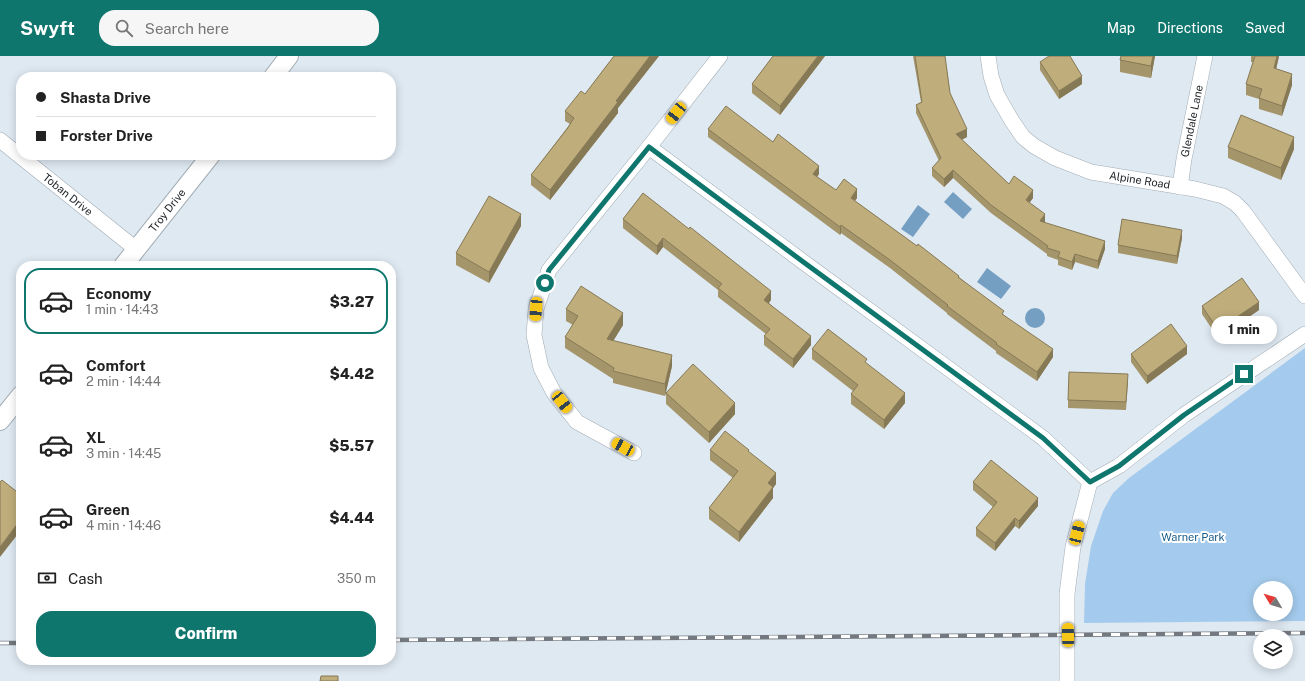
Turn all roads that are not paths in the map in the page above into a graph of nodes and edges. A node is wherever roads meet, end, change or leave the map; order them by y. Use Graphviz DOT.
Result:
graph roads {
  1 [pos="289,56"];
  2 [pos="720,56"];
  3 [pos="988,56"];
  4 [pos="1205,56"];
  5 [pos="276,72"];
  6 [pos="0,140"];
  7 [pos="649,147"];
  8 [pos="16,153"];
  9 [pos="25,160"];
  10 [pos="207,160"];
  11 [pos="1180,186"];
  12 [pos="136,249"];
  13 [pos="126,261"];
  14 [pos="1305,296"];
  15 [pos="1305,334"];
  16 [pos="16,401"];
  17 [pos="0,421"];
  18 [pos="634,453"];
  19 [pos="1090,482"];
  20 [pos="1067,681"];
  1 -- 5 [label="street"];
  2 -- 7 [label="street"];
  3 -- 11 [label="street, Alpine Road"];
  4 -- 11 [label="street, Glendale Lane"];
  6 -- 8 [label="street, Toban Drive"];
  7 -- 18 [label="street"];
  7 -- 19 [label="street"];
  9 -- 12 [label="street, Toban Drive"];
  10 -- 12 [label="street, Troy Drive"];
  11 -- 14 [label="street, Alpine Road"];
  12 -- 13 [label="street, Troy Drive"];
  15 -- 19 [label="street"];
  16 -- 17 [label="street"];
  19 -- 20 [label="street"];
}
